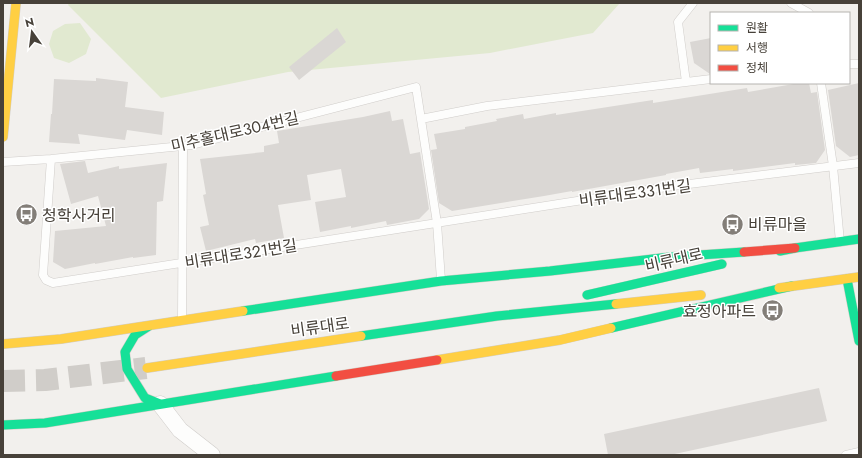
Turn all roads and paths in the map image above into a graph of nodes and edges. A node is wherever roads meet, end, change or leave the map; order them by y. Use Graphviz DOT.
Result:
graph roads {
  1 [pos="16,3"];
  2 [pos="693,3"];
  3 [pos="791,3"];
  4 [pos="807,12"];
  5 [pos="710,79"];
  6 [pos="686,82"];
  7 [pos="821,84"];
  8 [pos="421,118"];
  9 [pos="3,137"];
  10 [pos="183,146"];
  11 [pos="51,159"];
  12 [pos="3,162"];
  13 [pos="859,163"];
  14 [pos="833,166"];
  15 [pos="437,223"];
  16 [pos="859,239"];
  17 [pos="840,242"];
  18 [pos="795,248"];
  19 [pos="183,263"];
  20 [pos="859,277"];
  21 [pos="847,278"];
  22 [pos="441,281"];
  23 [pos="792,286"];
  24 [pos="722,293"];
  25 [pos="707,295"];
  26 [pos="581,297"];
  27 [pos="566,300"];
  28 [pos="497,316"];
  29 [pos="182,321"];
  30 [pos="150,326"];
  31 [pos="859,341"];
  32 [pos="3,344"];
  33 [pos="147,368"];
  34 [pos="160,404"];
  35 [pos="3,425"];
  36 [pos="859,452"];
  37 [pos="212,455"];
  38 [pos="846,455"];
  1 -- 9 [label="main road"];
  2 -- 6 [label="lane"];
  3 -- 4 [label="lane"];
  5 -- 6 [label="lane"];
  6 -- 8 [label="lane"];
  7 -- 14 [label="lane"];
  8 -- 10 [label="lane, 미추홀대로304번길"];
  8 -- 15 [label="lane"];
  10 -- 11 [label="lane, 미추홀대로304번길"];
  10 -- 19 [label="lane"];
  11 -- 12 [label="lane, 미추홀대로304번길"];
  11 -- 19 [label="lane, 비류대로321번길"];
  13 -- 14 [label="lane, 비류대로331번길"];
  14 -- 15 [label="lane, 비류대로331번길"];
  14 -- 17 [label="lane"];
  15 -- 19 [label="lane, 비류대로321번길"];
  15 -- 22 [label="lane"];
  16 -- 17 [label="main road, 비류대로"];
  17 -- 18 [label="main road, 비류대로"];
  18 -- 22 [label="main road"];
  18 -- 26 [label="main road, 비류대로"];
  19 -- 29 [label="lane"];
  20 -- 21 [label="main road"];
  21 -- 23 [label="main road"];
  21 -- 31 [label="main road"];
  22 -- 29 [label="main road"];
  23 -- 24 [label="main road"];
  23 -- 34 [label="main road"];
  25 -- 28 [label="main road, 비류대로"];
  27 -- 28 [label="main road, 비류대로"];
  28 -- 33 [label="main road, 비류대로"];
  29 -- 30 [label="main road"];
  30 -- 32 [label="main road"];
  30 -- 34 [label="main road"];
  34 -- 35 [label="main road"];
  34 -- 37 [label="street"];
  36 -- 38 [label="lane"];
}
